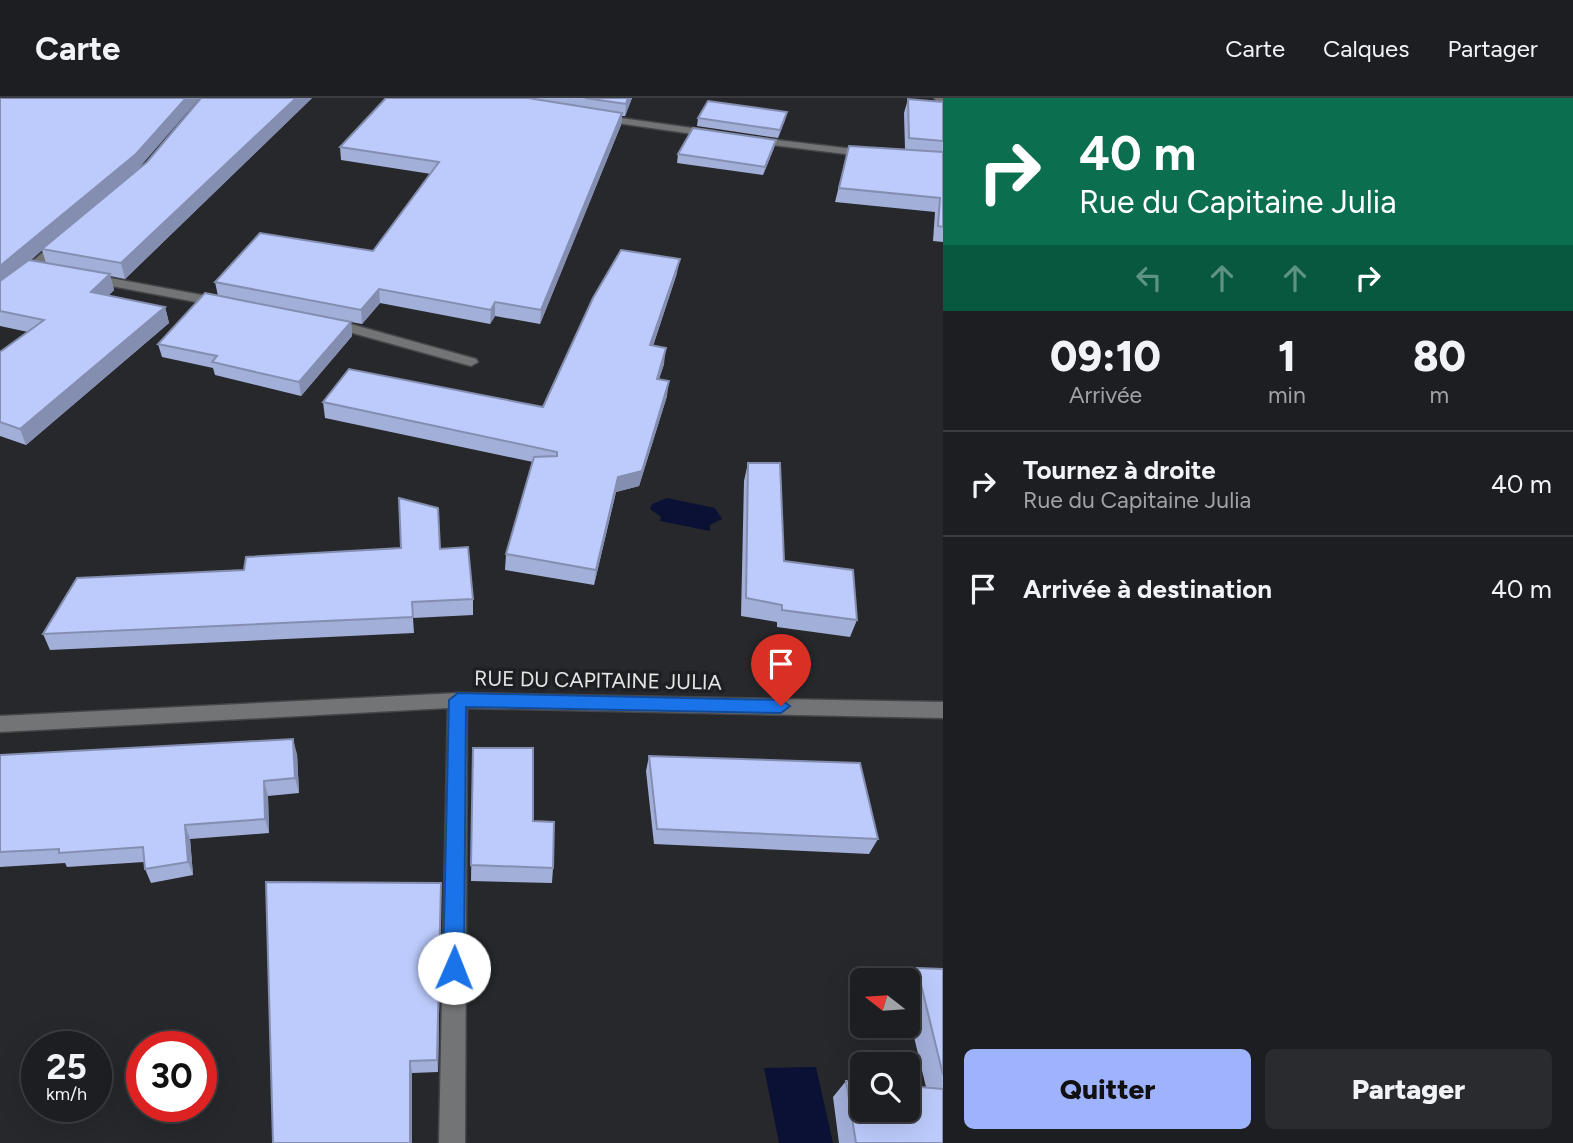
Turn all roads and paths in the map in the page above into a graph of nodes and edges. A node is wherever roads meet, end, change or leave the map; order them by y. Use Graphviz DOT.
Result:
graph roads {
  1 [pos="581,115"];
  2 [pos="729,136"];
  3 [pos="743,138"];
  4 [pos="877,155"];
  5 [pos="74,233"];
  6 [pos="73,275"];
  7 [pos="0,294"];
  8 [pos="232,304"];
  9 [pos="311,319"];
  10 [pos="471,362"];
  11 [pos="458,700"];
  12 [pos="943,710"];
  13 [pos="0,724"];
  14 [pos="452,1143"];
  1 -- 2 [label="street"];
  3 -- 4 [label="street"];
  5 -- 7 [label="street"];
  6 -- 8 [label="street"];
  9 -- 10 [label="street"];
  11 -- 12 [label="street, RUE DU CAPITAINE JULIA"];
  11 -- 13 [label="street, RUE DU CAPITAINE JULIA"];
  11 -- 14 [label="street"];
}
